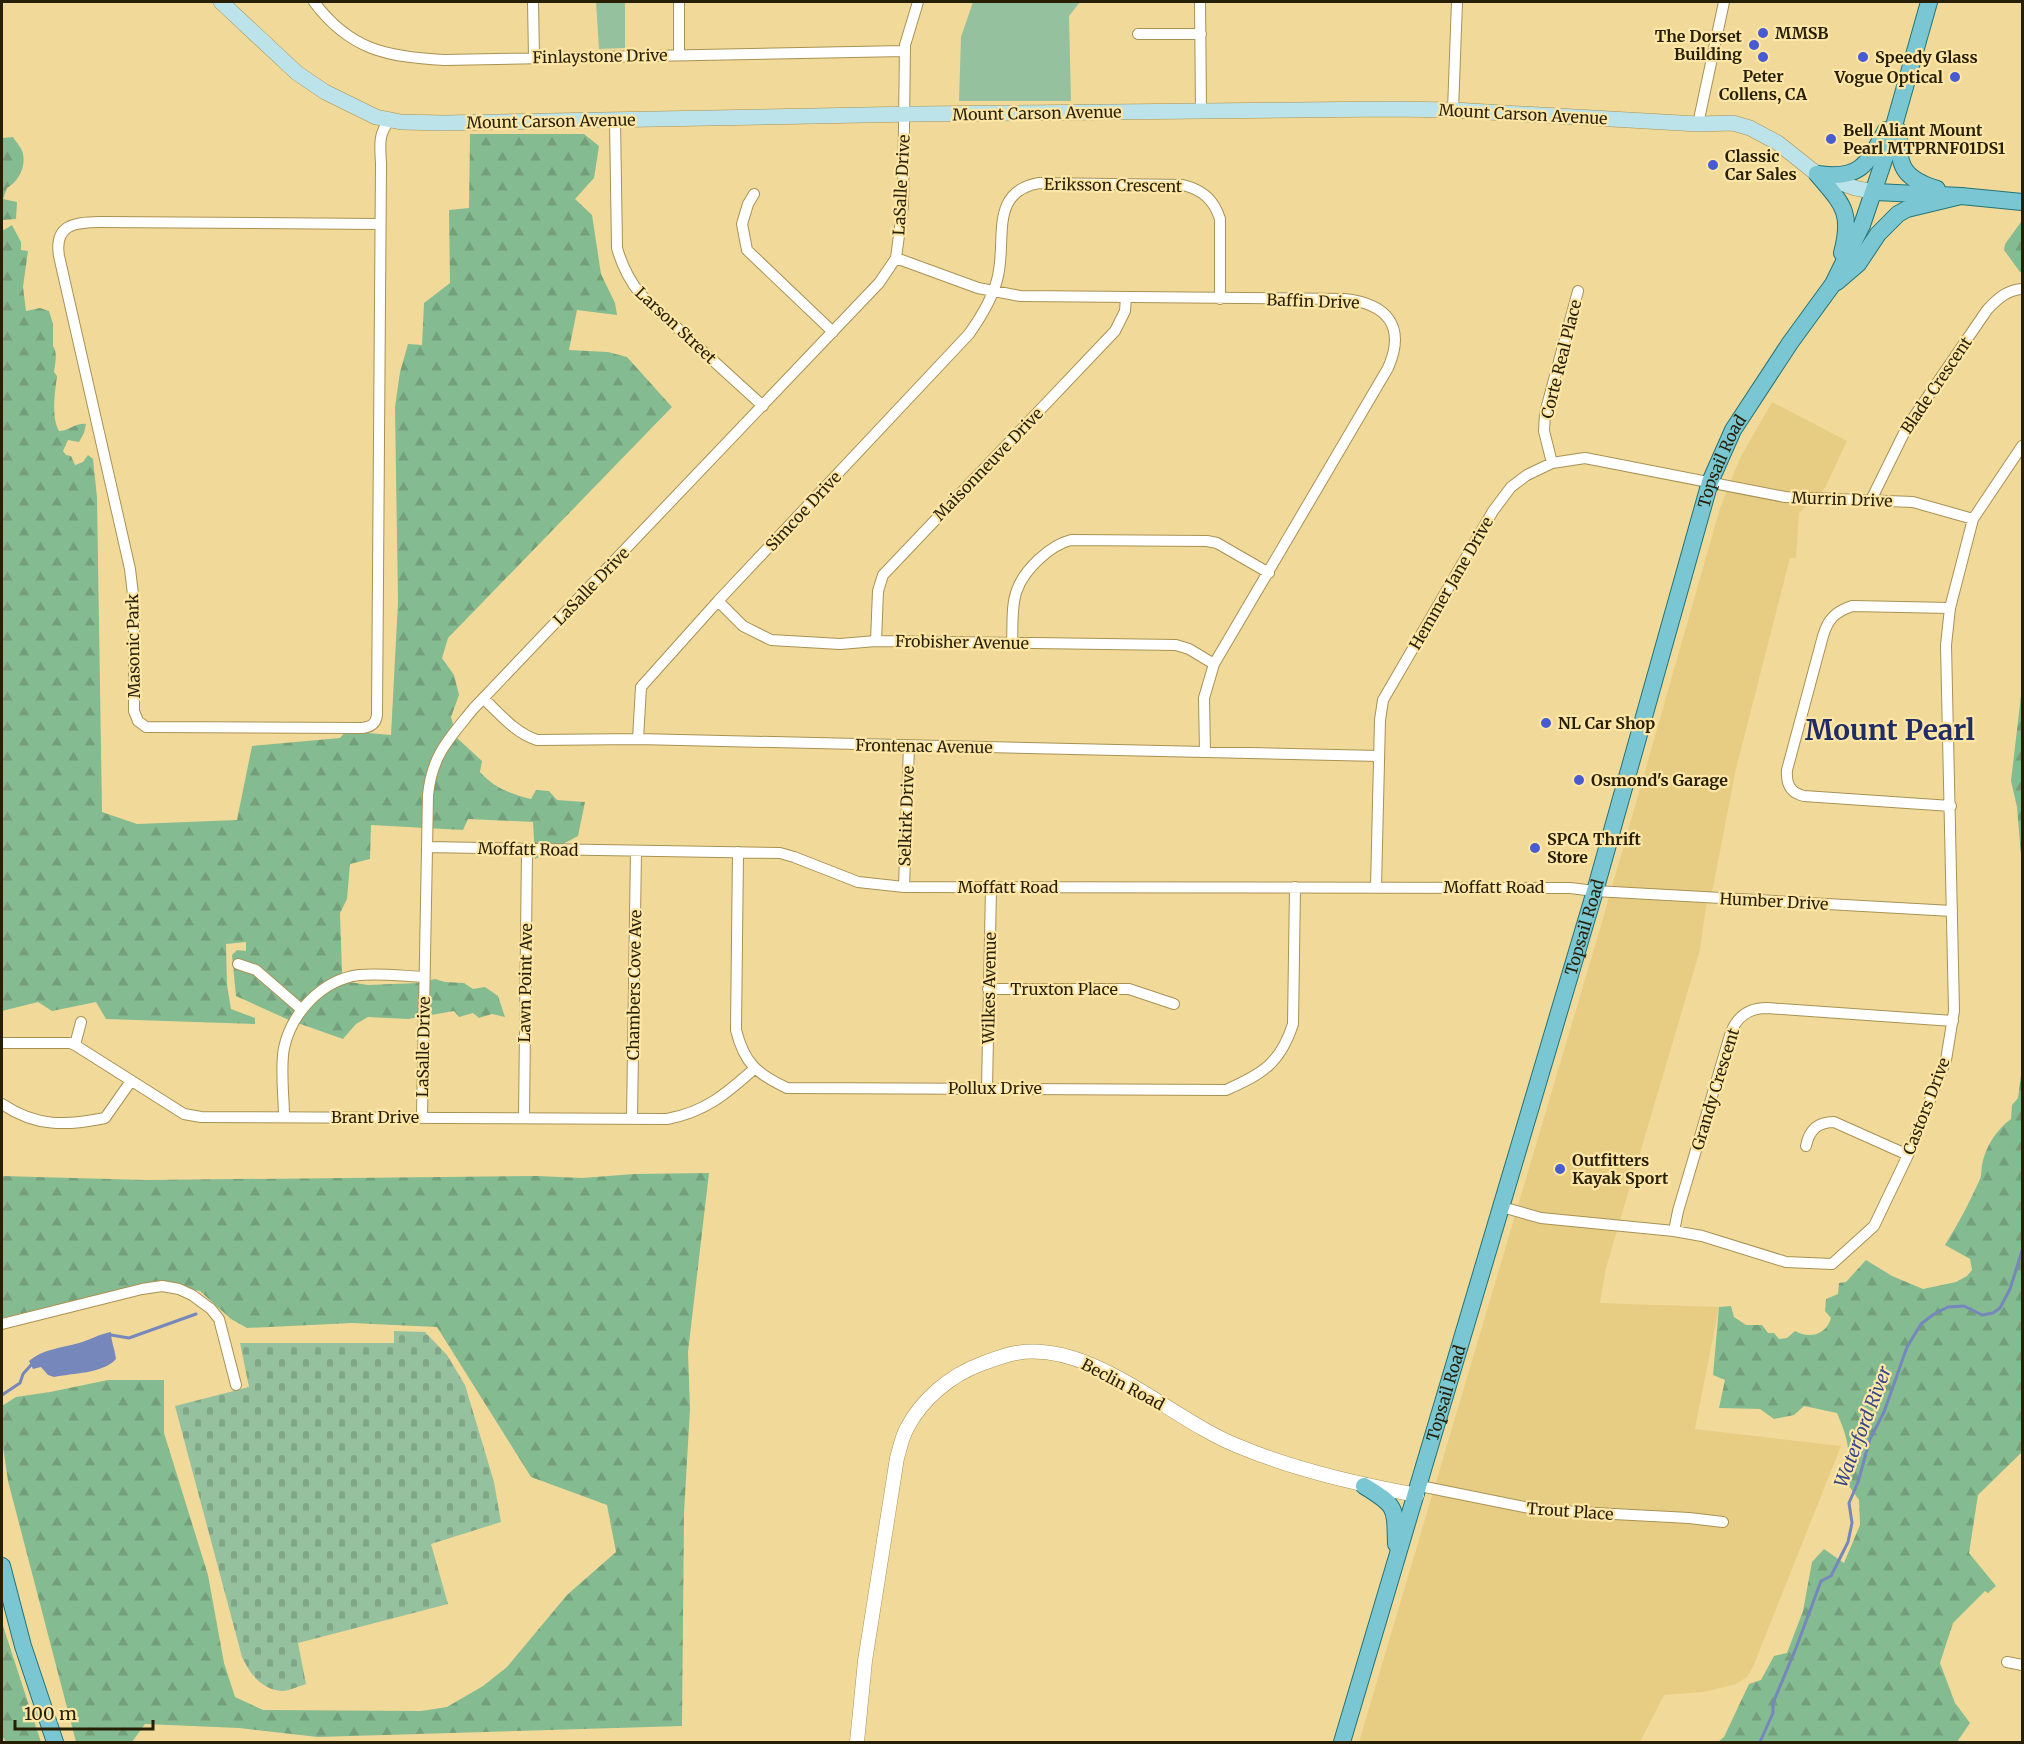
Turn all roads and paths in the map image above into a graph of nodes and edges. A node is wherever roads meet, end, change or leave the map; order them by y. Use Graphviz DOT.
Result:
graph roads {
  1 [pos="221,2"];
  2 [pos="314,2"];
  3 [pos="532,2"];
  4 [pos="679,2"];
  5 [pos="918,2"];
  6 [pos="1200,2"];
  7 [pos="1457,2"];
  8 [pos="1724,2"];
  9 [pos="1929,2"];
  10 [pos="1138,34"];
  11 [pos="1201,34"];
  12 [pos="905,51"];
  13 [pos="679,54"];
  14 [pos="534,57"];
  15 [pos="1900,105"];
  16 [pos="1453,110"];
  17 [pos="1201,111"];
  18 [pos="905,115"];
  19 [pos="390,120"];
  20 [pos="615,120"];
  21 [pos="1698,124"];
  22 [pos="1816,174"];
  23 [pos="1875,192"];
  24 [pos="754,194"];
  25 [pos="1961,196"];
  26 [pos="2022,202"];
  27 [pos="380,224"];
  28 [pos="896,258"];
  29 [pos="1833,284"];
  30 [pos="2022,289"];
  31 [pos="1578,291"];
  32 [pos="993,292"];
  33 [pos="1125,297"];
  34 [pos="1220,299"];
  35 [pos="833,332"];
  36 [pos="763,406"];
  37 [pos="2022,446"];
  38 [pos="1552,463"];
  39 [pos="1710,482"];
  40 [pos="1871,500"];
  41 [pos="1973,519"];
  42 [pos="1269,573"];
  43 [pos="718,601"];
  44 [pos="1950,608"];
  45 [pos="876,641"];
  46 [pos="1012,642"];
  47 [pos="1214,664"];
  48 [pos="484,699"];
  49 [pos="638,739"];
  50 [pos="909,746"];
  51 [pos="1205,752"];
  52 [pos="1379,756"];
  53 [pos="1951,806"];
  54 [pos="427,847"];
  55 [pos="527,849"];
  56 [pos="636,850"];
  57 [pos="738,852"];
  58 [pos="904,886"];
  59 [pos="1295,887"];
  60 [pos="1376,887"];
  61 [pos="991,888"];
  62 [pos="1595,891"];
  63 [pos="1952,911"];
  64 [pos="238,964"];
  65 [pos="424,977"];
  66 [pos="988,989"];
  67 [pos="1174,1004"];
  68 [pos="301,1009"];
  69 [pos="1953,1021"];
  70 [pos="81,1022"];
  71 [pos="2,1043"];
  72 [pos="75,1045"];
  73 [pos="754,1069"];
  74 [pos="131,1081"];
  75 [pos="987,1088"];
  76 [pos="2,1104"];
  77 [pos="284,1117"];
  78 [pos="422,1117"];
  79 [pos="524,1118"];
  80 [pos="632,1119"];
  81 [pos="1806,1146"];
  82 [pos="1908,1155"];
  83 [pos="1502,1207"];
  84 [pos="1674,1231"];
  85 [pos="2,1324"];
  86 [pos="236,1385"];
  87 [pos="1364,1486"];
  88 [pos="1418,1491"];
  89 [pos="1723,1522"];
  90 [pos="1396,1557"];
  91 [pos="2,1566"];
  92 [pos="2007,1662"];
  93 [pos="2022,1665"];
  94 [pos="55,1743"];
  95 [pos="857,1743"];
  96 [pos="1342,1743"];
  1 -- 19 [label="main road, Mount Carson Avenue"];
  2 -- 14 [label="street, Finlaystone Drive"];
  3 -- 14 [label="street"];
  4 -- 13 [label="street"];
  5 -- 12 [label="street, LaSalle Drive"];
  6 -- 11 [label="street"];
  7 -- 16 [label="street"];
  8 -- 21 [label="street"];
  9 -- 15 [label="main road, Topsail Road"];
  10 -- 11 [label="street"];
  11 -- 17 [label="street"];
  12 -- 13 [label="street, Finlaystone Drive"];
  12 -- 18 [label="street, LaSalle Drive"];
  13 -- 14 [label="street, Finlaystone Drive"];
  15 -- 22 [label="main road"];
  15 -- 23 [label="main road, Topsail Road"];
  15 -- 25 [label="main road"];
  16 -- 17 [label="main road, Mount Carson Avenue"];
  16 -- 21 [label="main road, Mount Carson Avenue"];
  17 -- 18 [label="main road, Mount Carson Avenue"];
  18 -- 20 [label="main road, Mount Carson Avenue"];
  18 -- 28 [label="street, LaSalle Drive"];
  19 -- 20 [label="main road, Mount Carson Avenue"];
  19 -- 27 [label="street, Masonic Park"];
  20 -- 36 [label="street, Larson Street"];
  21 -- 22 [label="main road, Mount Carson Avenue"];
  22 -- 23 [label="main road, Mount Carson Avenue"];
  22 -- 29 [label="main road"];
  23 -- 25 [label="main road"];
  23 -- 29 [label="main road, Topsail Road"];
  24 -- 35 [label="street"];
  25 -- 26 [label="main road"];
  25 -- 29 [label="main road"];
  27 -- 27 [label="street, Masonic Park"];
  28 -- 32 [label="street, Baffin Drive"];
  28 -- 35 [label="street, LaSalle Drive"];
  29 -- 39 [label="main road, Topsail Road"];
  30 -- 40 [label="street, Blade Crescent"];
  31 -- 38 [label="street, Corte Real Place"];
  32 -- 33 [label="street, Baffin Drive"];
  32 -- 34 [label="street, Eriksson Crescent"];
  32 -- 43 [label="street, Simcoe Drive"];
  33 -- 34 [label="street, Baffin Drive"];
  33 -- 45 [label="street, Maisonneuve Drive"];
  34 -- 42 [label="street, Baffin Drive"];
  35 -- 36 [label="street, LaSalle Drive"];
  36 -- 48 [label="street, LaSalle Drive"];
  37 -- 41 [label="street"];
  38 -- 39 [label="street, Hemmer Jane Drive"];
  38 -- 52 [label="street, Hemmer Jane Drive"];
  39 -- 40 [label="street, Murrin Drive"];
  39 -- 62 [label="main road, Topsail Road"];
  40 -- 41 [label="street, Murrin Drive"];
  41 -- 44 [label="street, Castors Drive"];
  42 -- 46 [label="street"];
  42 -- 47 [label="street, Baffin Drive"];
  43 -- 45 [label="street, Frobisher Avenue"];
  43 -- 49 [label="street, Simcoe Drive"];
  44 -- 53 [label="street, Castors Drive"];
  44 -- 53 [label="street"];
  45 -- 46 [label="street, Frobisher Avenue"];
  46 -- 47 [label="street, Frobisher Avenue"];
  47 -- 51 [label="street, Baffin Drive"];
  48 -- 49 [label="street, Frontenac Avenue"];
  48 -- 54 [label="street, LaSalle Drive"];
  49 -- 50 [label="street, Frontenac Avenue"];
  50 -- 51 [label="street, Frontenac Avenue"];
  50 -- 58 [label="street, Selkirk Drive"];
  51 -- 52 [label="street, Frontenac Avenue"];
  52 -- 60 [label="street, Hemmer Jane Drive"];
  53 -- 63 [label="street, Castors Drive"];
  54 -- 55 [label="street, Moffatt Road"];
  54 -- 65 [label="street, LaSalle Drive"];
  55 -- 56 [label="street, Moffatt Road"];
  55 -- 79 [label="street, Lawn Point Ave"];
  56 -- 57 [label="street, Moffatt Road"];
  56 -- 80 [label="street, Chambers Cove Ave"];
  57 -- 58 [label="street, Moffatt Road"];
  57 -- 73 [label="street, Pollux Drive"];
  58 -- 61 [label="street, Moffatt Road"];
  59 -- 60 [label="street, Moffatt Road"];
  59 -- 61 [label="street, Moffatt Road"];
  59 -- 75 [label="street, Pollux Drive"];
  60 -- 62 [label="street, Moffatt Road"];
  61 -- 66 [label="street, Wilkes Avenue"];
  62 -- 63 [label="street, Humber Drive"];
  62 -- 83 [label="main road, Topsail Road"];
  63 -- 69 [label="street, Castors Drive"];
  64 -- 68 [label="street"];
  65 -- 68 [label="street"];
  65 -- 78 [label="street, LaSalle Drive"];
  66 -- 67 [label="street, Truxton Place"];
  66 -- 75 [label="street, Wilkes Avenue"];
  68 -- 77 [label="street"];
  69 -- 82 [label="street, Castors Drive"];
  69 -- 84 [label="street, Grandy Crescent"];
  70 -- 72 [label="street"];
  71 -- 72 [label="street, Brant Drive"];
  72 -- 74 [label="street, Brant Drive"];
  73 -- 75 [label="street, Pollux Drive"];
  73 -- 80 [label="street, Brant Drive"];
  74 -- 76 [label="street"];
  74 -- 77 [label="street, Brant Drive"];
  77 -- 78 [label="street, Brant Drive"];
  78 -- 79 [label="street, Brant Drive"];
  79 -- 80 [label="street, Brant Drive"];
  81 -- 82 [label="street"];
  82 -- 84 [label="street, Castors Drive"];
  83 -- 84 [label="street, Castors Drive"];
  83 -- 88 [label="main road, Topsail Road"];
  85 -- 86 [label="street"];
  87 -- 88 [label="street, Beclin Road"];
  87 -- 90 [label="main road"];
  87 -- 95 [label="street, Beclin Road"];
  88 -- 89 [label="street, Trout Place"];
  88 -- 90 [label="main road, Topsail Road"];
  90 -- 96 [label="main road, Topsail Road"];
  91 -- 94 [label="main road"];
  92 -- 93 [label="street"];
}
